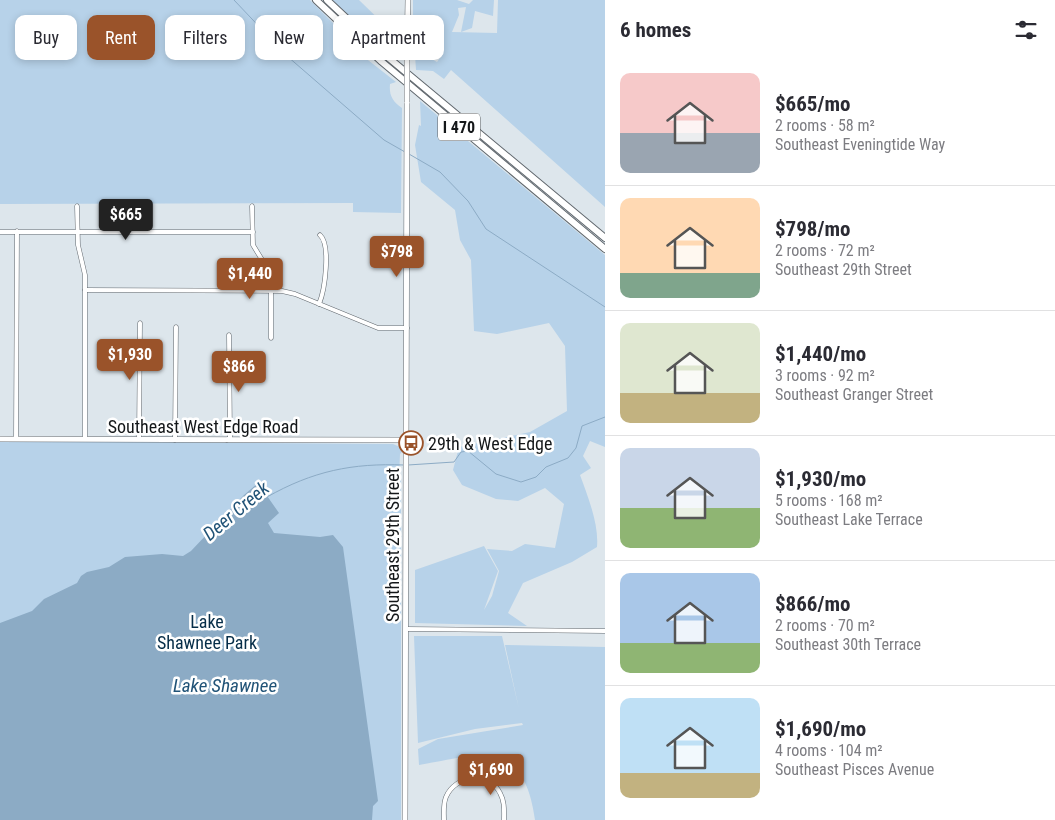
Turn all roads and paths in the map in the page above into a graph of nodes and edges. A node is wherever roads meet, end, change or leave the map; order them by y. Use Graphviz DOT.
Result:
graph roads {
  1 [pos="316,0"];
  2 [pos="327,0"];
  3 [pos="408,0"];
  4 [pos="78,206"];
  5 [pos="252,206"];
  6 [pos="17,231"];
  7 [pos="0,232"];
  8 [pos="78,232"];
  9 [pos="253,232"];
  10 [pos="320,235"];
  11 [pos="605,238"];
  12 [pos="605,249"];
  13 [pos="85,290"];
  14 [pos="272,290"];
  15 [pos="319,304"];
  16 [pos="140,323"];
  17 [pos="176,326"];
  18 [pos="407,328"];
  19 [pos="230,335"];
  20 [pos="271,338"];
  21 [pos="0,439"];
  22 [pos="16,439"];
  23 [pos="85,439"];
  24 [pos="139,439"];
  25 [pos="175,440"];
  26 [pos="227,440"];
  27 [pos="406,440"];
  28 [pos="406,630"];
  29 [pos="605,631"];
  30 [pos="405,820"];
  31 [pos="444,820"];
  32 [pos="504,820"];
  1 -- 12 [label="highway, I 470"];
  2 -- 11 [label="highway, I 470"];
  3 -- 18 [label="main road, Southeast 29th Street, bridge"];
  4 -- 8 [label="street"];
  5 -- 9 [label="street"];
  6 -- 7 [label="street"];
  6 -- 8 [label="street"];
  6 -- 22 [label="street"];
  8 -- 9 [label="street"];
  8 -- 13 [label="street"];
  9 -- 14 [label="street"];
  10 -- 15 [label="street"];
  13 -- 14 [label="street"];
  13 -- 23 [label="street"];
  14 -- 15 [label="street"];
  14 -- 20 [label="street"];
  15 -- 18 [label="street"];
  16 -- 24 [label="street"];
  17 -- 25 [label="street"];
  18 -- 27 [label="main road, Southeast 29th Street"];
  19 -- 26 [label="street"];
  21 -- 22 [label="main road, Southeast West Edge Road"];
  22 -- 23 [label="main road, Southeast West Edge Road"];
  23 -- 24 [label="main road, Southeast West Edge Road"];
  24 -- 25 [label="main road, Southeast West Edge Road"];
  25 -- 26 [label="main road, Southeast West Edge Road"];
  26 -- 27 [label="main road, Southeast West Edge Road"];
  27 -- 28 [label="main road, Southeast 29th Street"];
  28 -- 29 [label="street"];
  28 -- 30 [label="main road, Southeast 29th Street"];
  31 -- 32 [label="street"];
}
